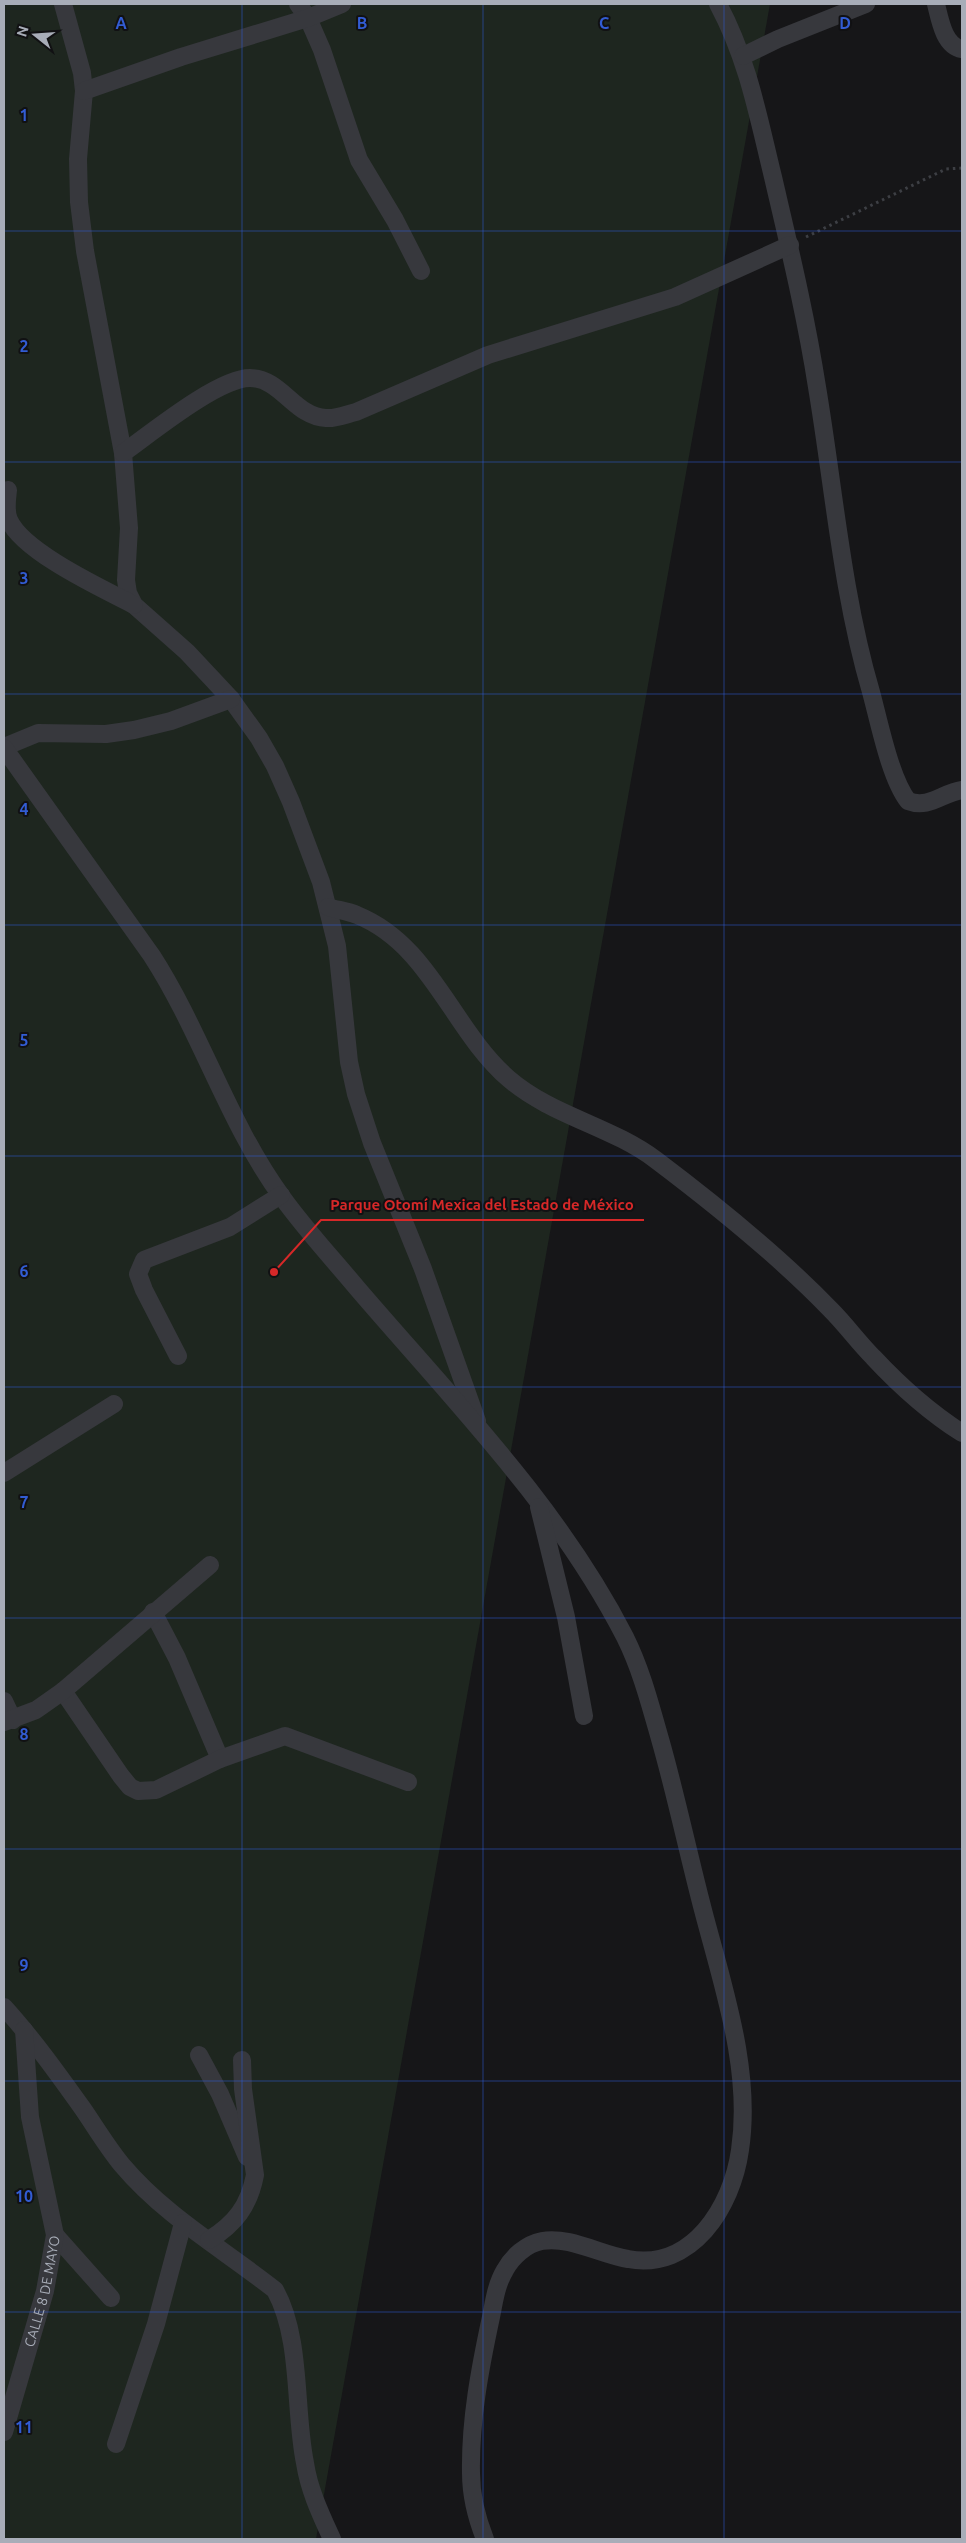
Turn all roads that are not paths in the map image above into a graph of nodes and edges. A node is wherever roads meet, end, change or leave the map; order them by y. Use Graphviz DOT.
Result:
graph roads {
  1 [pos="63,4"];
  2 [pos="342,4"];
  3 [pos="718,4"];
  4 [pos="866,4"];
  5 [pos="936,4"];
  6 [pos="303,11"];
  7 [pos="962,49"];
  8 [pos="743,56"];
  9 [pos="84,91"];
  10 [pos="790,245"];
  11 [pos="421,271"];
  12 [pos="123,453"];
  13 [pos="8,490"];
  14 [pos="134,605"];
  15 [pos="231,699"];
  16 [pos="4,748"];
  17 [pos="962,790"];
  18 [pos="328,907"];
  19 [pos="281,1196"];
  20 [pos="178,1356"];
  21 [pos="114,1404"];
  22 [pos="480,1428"];
  23 [pos="962,1433"];
  24 [pos="4,1473"];
  25 [pos="538,1503"];
  26 [pos="210,1565"];
  27 [pos="153,1612"];
  28 [pos="62,1691"];
  29 [pos="4,1701"];
  30 [pos="584,1716"];
  31 [pos="9,1721"];
  32 [pos="220,1758"];
  33 [pos="408,1782"];
  34 [pos="4,2007"];
  35 [pos="24,2030"];
  36 [pos="199,2055"];
  37 [pos="242,2060"];
  38 [pos="256,2176"];
  39 [pos="183,2223"];
  40 [pos="55,2235"];
  41 [pos="209,2240"];
  42 [pos="111,2298"];
  43 [pos="4,2432"];
  44 [pos="116,2444"];
  45 [pos="332,2539"];
  46 [pos="485,2539"];
  1 -- 9 [label="street"];
  2 -- 6 [label="street"];
  3 -- 8 [label="street"];
  4 -- 8 [label="street"];
  5 -- 7 [label="street"];
  6 -- 9 [label="street"];
  6 -- 11 [label="street"];
  8 -- 10 [label="street"];
  9 -- 12 [label="street"];
  10 -- 12 [label="street"];
  10 -- 17 [label="street"];
  12 -- 14 [label="street"];
  13 -- 14 [label="street"];
  14 -- 15 [label="street"];
  15 -- 16 [label="street"];
  15 -- 18 [label="street"];
  16 -- 19 [label="street"];
  18 -- 22 [label="street"];
  18 -- 23 [label="street"];
  19 -- 20 [label="street"];
  19 -- 22 [label="street"];
  21 -- 24 [label="street"];
  22 -- 25 [label="street"];
  25 -- 30 [label="street"];
  25 -- 46 [label="street"];
  26 -- 27 [label="street"];
  27 -- 28 [label="street"];
  27 -- 32 [label="street"];
  28 -- 31 [label="street"];
  28 -- 32 [label="street"];
  29 -- 31 [label="street"];
  32 -- 33 [label="street"];
  34 -- 35 [label="street"];
  35 -- 39 [label="street"];
  35 -- 40 [label="street, CALLE 8 DE MAYO"];
  36 -- 38 [label="street"];
  37 -- 38 [label="street"];
  38 -- 41 [label="street"];
  39 -- 41 [label="street"];
  39 -- 44 [label="street"];
  40 -- 42 [label="street"];
  40 -- 43 [label="street, CALLE 8 DE MAYO"];
  41 -- 45 [label="street"];
}
